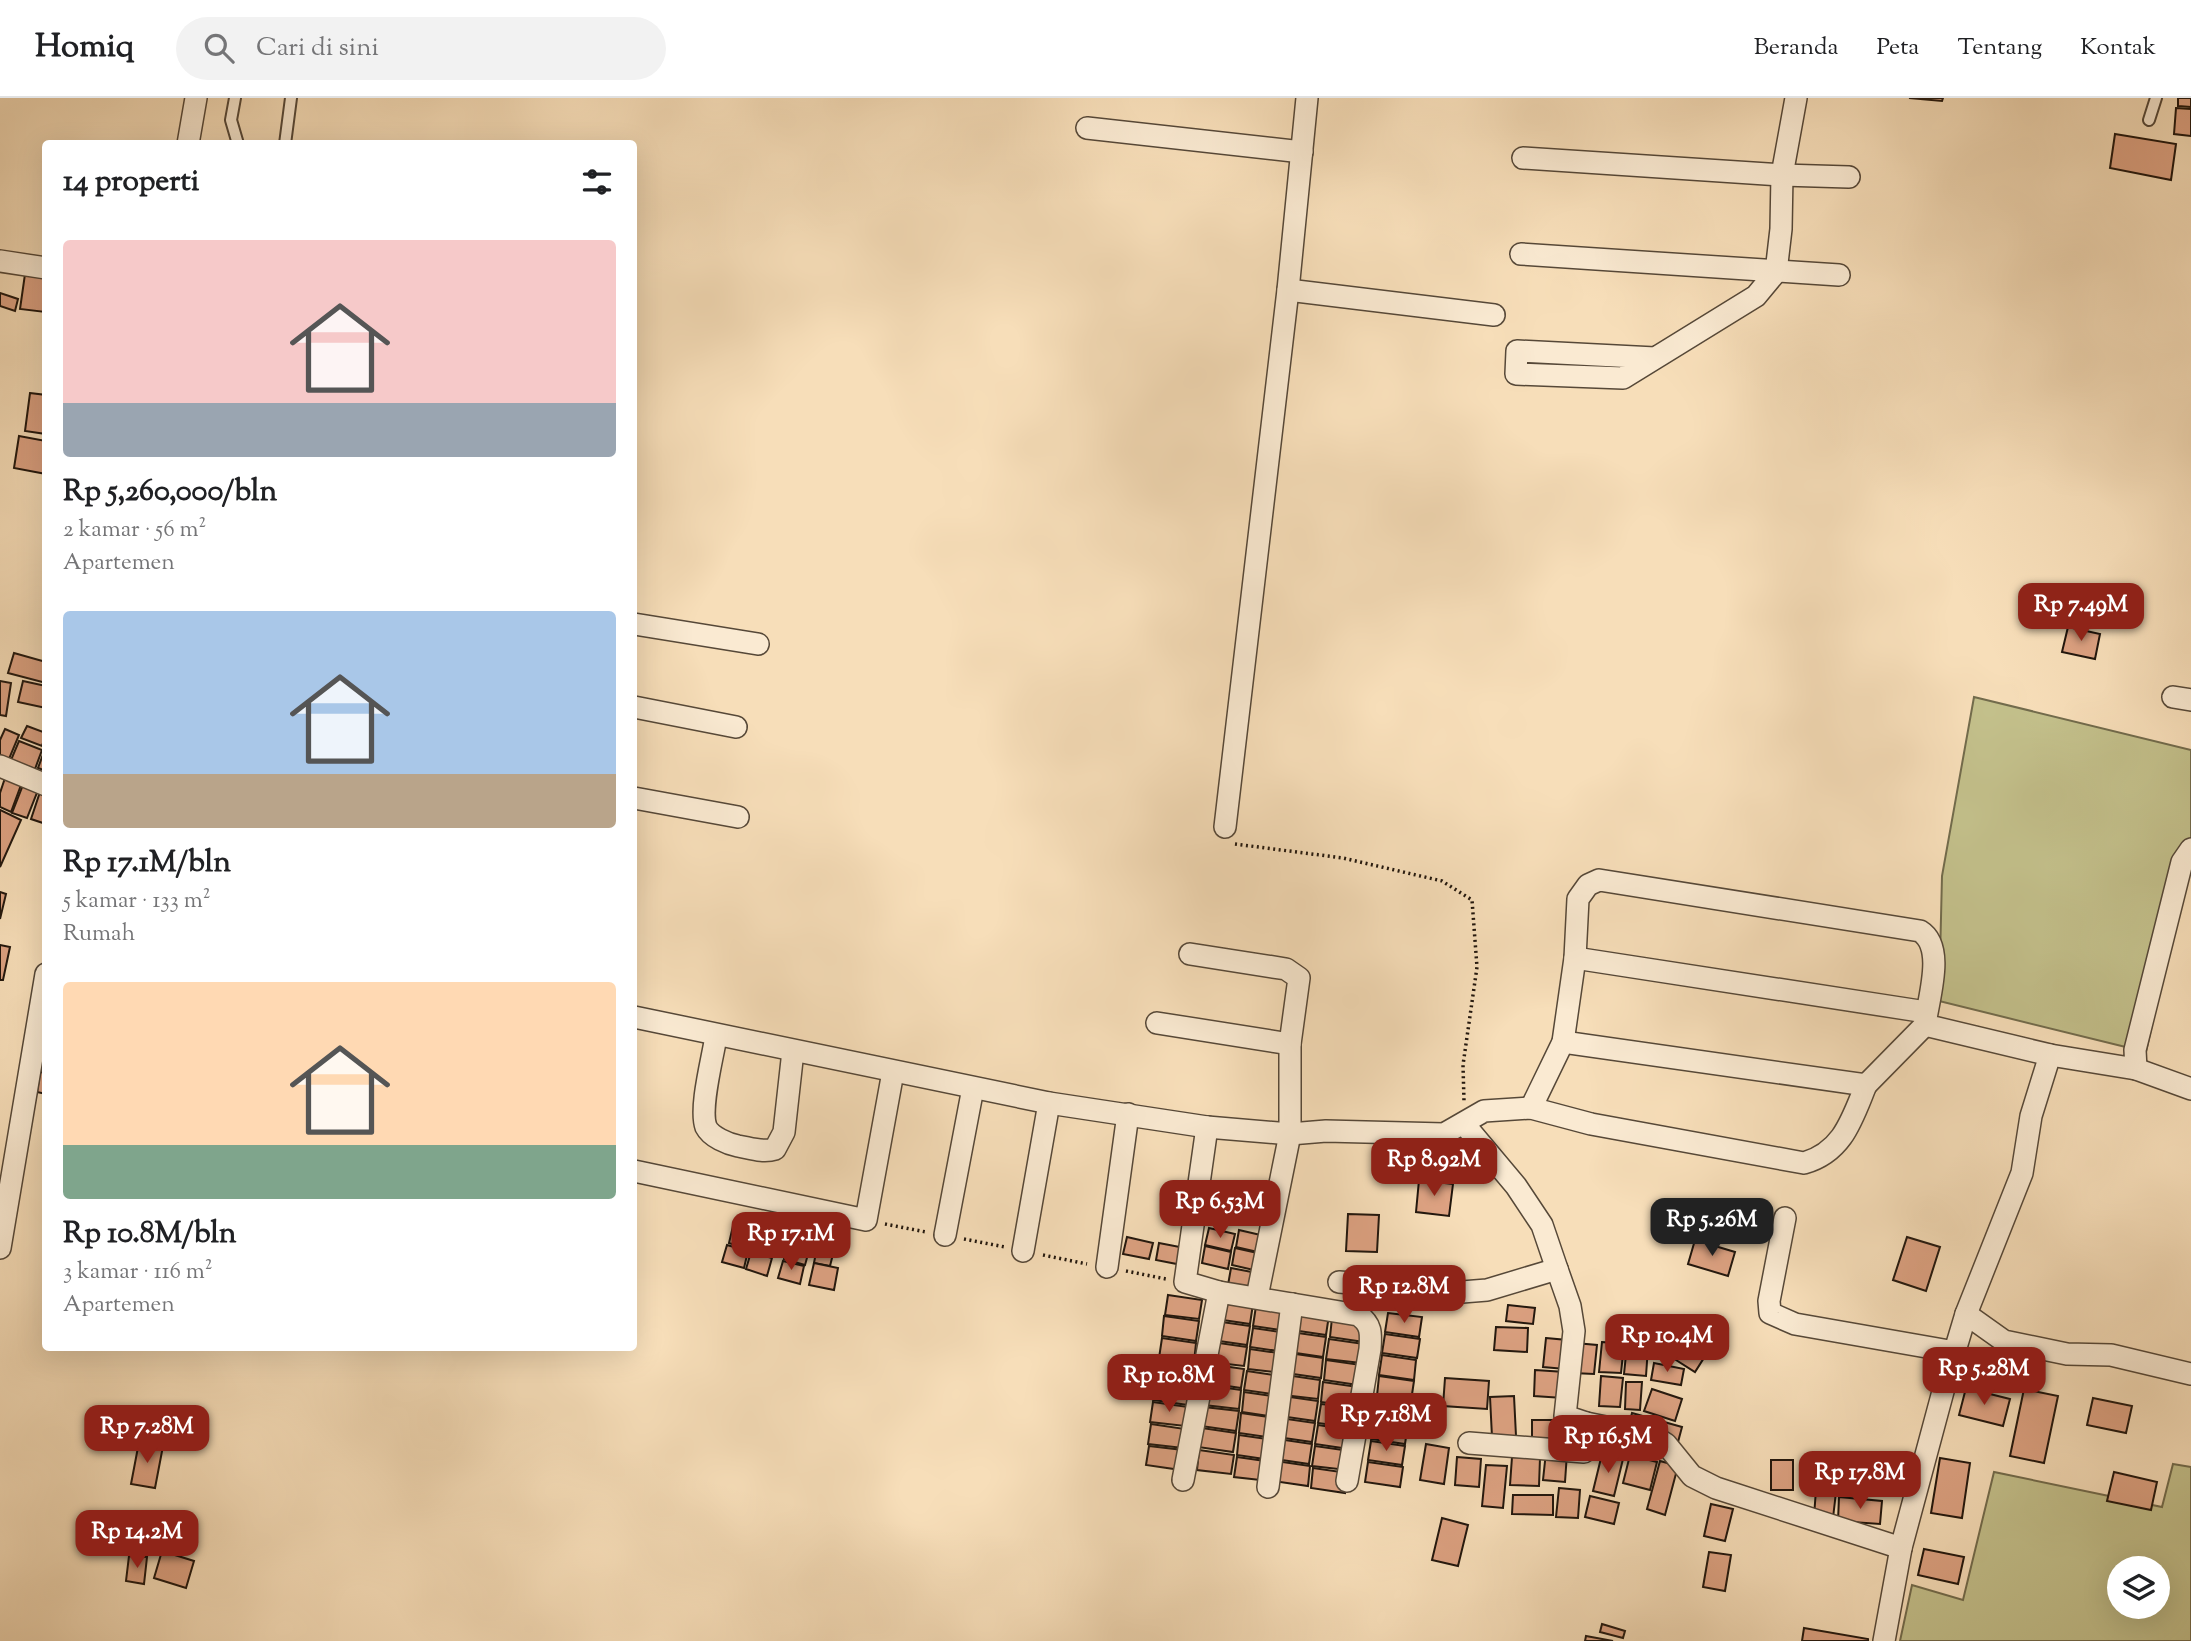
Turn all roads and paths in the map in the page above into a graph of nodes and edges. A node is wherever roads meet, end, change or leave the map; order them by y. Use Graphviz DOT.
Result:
graph roads {
  1 [pos="196,98"];
  2 [pos="235,98"];
  3 [pos="291,98"];
  4 [pos="1307,98"];
  5 [pos="1796,98"];
  6 [pos="2156,98"];
  7 [pos="2149,120"];
  8 [pos="1087,128"];
  9 [pos="189,140"];
  10 [pos="237,140"];
  11 [pos="286,140"];
  12 [pos="1302,152"];
  13 [pos="1524,158"];
  14 [pos="1782,176"];
  15 [pos="1849,177"];
  16 [pos="1521,254"];
  17 [pos="0,261"];
  18 [pos="42,267"];
  19 [pos="1776,272"];
  20 [pos="1839,275"];
  21 [pos="1288,290"];
  22 [pos="1494,315"];
  23 [pos="1655,358"];
  24 [pos="637,624"];
  25 [pos="758,644"];
  26 [pos="637,708"];
  27 [pos="736,727"];
  28 [pos="0,766"];
  29 [pos="42,783"];
  30 [pos="637,799"];
  31 [pos="738,817"];
  32 [pos="1225,827"];
  33 [pos="2191,849"];
  34 [pos="1190,954"];
  35 [pos="1575,958"];
  36 [pos="42,995"];
  37 [pos="637,1018"];
  38 [pos="1926,1018"];
  39 [pos="1157,1023"];
  40 [pos="716,1035"];
  41 [pos="1563,1042"];
  42 [pos="1290,1044"];
  43 [pos="793,1051"];
  44 [pos="2050,1055"];
  45 [pos="2136,1069"];
  46 [pos="893,1072"];
  47 [pos="1866,1085"];
  48 [pos="973,1088"];
  49 [pos="2191,1090"];
  50 [pos="1049,1103"];
  51 [pos="1531,1108"];
  52 [pos="1128,1114"];
  53 [pos="1464,1124"];
  54 [pos="1207,1127"];
  55 [pos="1290,1134"];
  56 [pos="637,1172"];
  57 [pos="5,1181"];
  58 [pos="1785,1218"];
  59 [pos="945,1236"];
  60 [pos="0,1248"];
  61 [pos="1023,1251"];
  62 [pos="1107,1267"];
  63 [pos="1558,1269"];
  64 [pos="1339,1282"];
  65 [pos="1219,1292"];
  66 [pos="1257,1297"];
  67 [pos="1292,1304"];
  68 [pos="1966,1314"];
  69 [pos="1955,1352"];
  70 [pos="2191,1374"];
  71 [pos="1586,1423"];
  72 [pos="1469,1443"];
  73 [pos="1183,1480"];
  74 [pos="1347,1481"];
  75 [pos="1268,1487"];
  76 [pos="1901,1548"];
  77 [pos="1884,1641"];
  1 -- 9 [label="street"];
  2 -- 10 [label="lane"];
  3 -- 11 [label="lane"];
  4 -- 12 [label="street"];
  5 -- 14 [label="street"];
  6 -- 7 [label="lane"];
  8 -- 12 [label="street"];
  12 -- 21 [label="street"];
  13 -- 14 [label="street"];
  14 -- 15 [label="street"];
  14 -- 19 [label="street"];
  16 -- 19 [label="street"];
  17 -- 18 [label="street"];
  19 -- 20 [label="street"];
  19 -- 23 [label="street"];
  21 -- 22 [label="street"];
  21 -- 32 [label="street"];
  23 -- 23 [label="street"];
  24 -- 25 [label="street"];
  26 -- 27 [label="street"];
  28 -- 29 [label="street"];
  30 -- 31 [label="street"];
  32 -- 53 [label="path"];
  33 -- 45 [label="street"];
  34 -- 42 [label="street"];
  35 -- 38 [label="street"];
  35 -- 38 [label="street"];
  35 -- 41 [label="street"];
  36 -- 57 [label="street"];
  37 -- 40 [label="street"];
  38 -- 44 [label="street"];
  38 -- 47 [label="street"];
  39 -- 42 [label="street"];
  40 -- 43 [label="street"];
  40 -- 43 [label="street"];
  41 -- 47 [label="street"];
  41 -- 51 [label="street"];
  42 -- 55 [label="street"];
  43 -- 46 [label="street"];
  44 -- 45 [label="street"];
  44 -- 68 [label="street"];
  45 -- 49 [label="street"];
  46 -- 48 [label="street"];
  46 -- 56 [label="street"];
  47 -- 51 [label="street"];
  48 -- 50 [label="street"];
  48 -- 59 [label="street"];
  50 -- 52 [label="street"];
  50 -- 61 [label="street"];
  51 -- 53 [label="street"];
  52 -- 54 [label="street"];
  52 -- 62 [label="street"];
  53 -- 55 [label="street"];
  53 -- 63 [label="street"];
  54 -- 55 [label="street"];
  54 -- 65 [label="street"];
  55 -- 66 [label="street"];
  57 -- 60 [label="street"];
  58 -- 69 [label="street"];
  63 -- 64 [label="street"];
  63 -- 71 [label="street"];
  65 -- 66 [label="street"];
  65 -- 73 [label="street"];
  66 -- 67 [label="street"];
  67 -- 74 [label="street"];
  67 -- 75 [label="street"];
  68 -- 69 [label="street"];
  68 -- 70 [label="street"];
  69 -- 76 [label="street"];
  71 -- 72 [label="street"];
  71 -- 76 [label="street"];
  76 -- 77 [label="street"];
}
